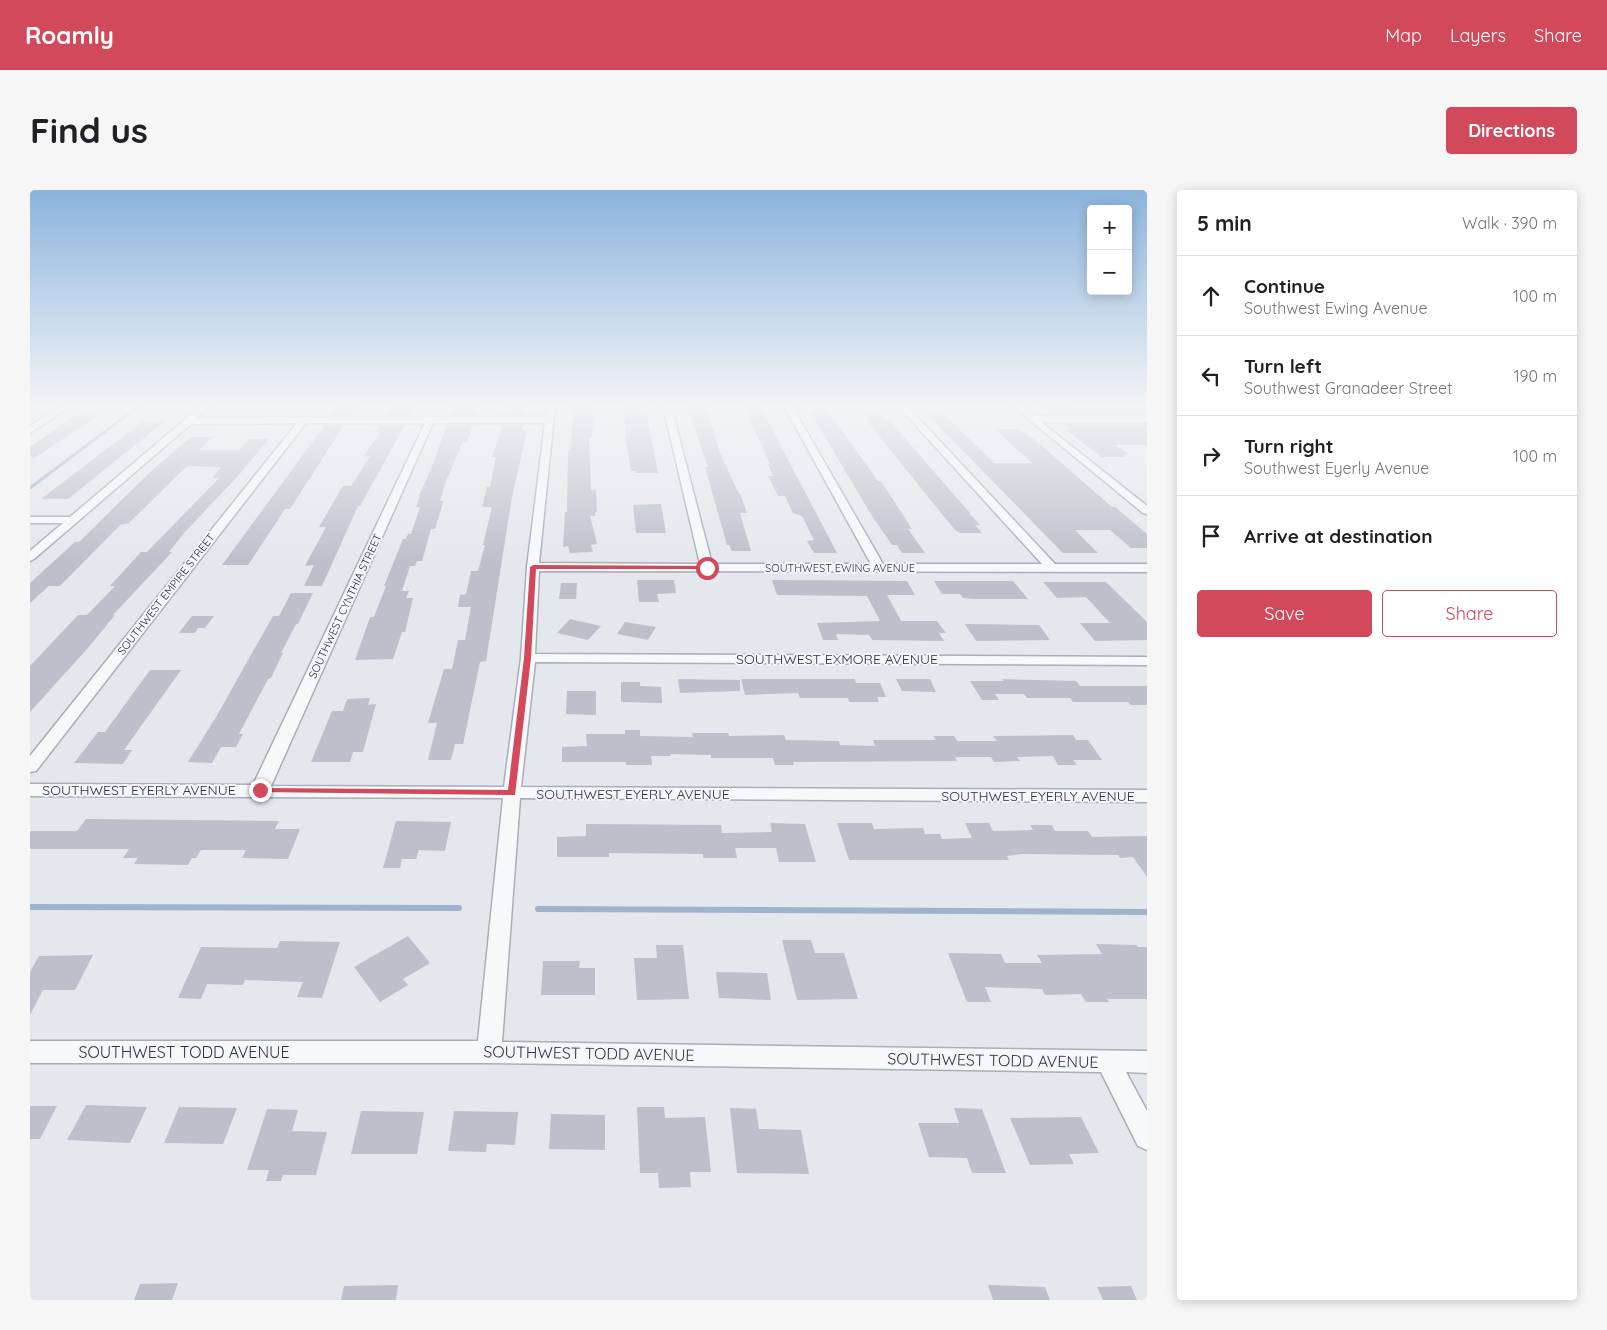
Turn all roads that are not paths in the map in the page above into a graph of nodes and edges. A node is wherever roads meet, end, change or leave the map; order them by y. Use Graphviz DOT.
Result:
graph roads {
  1 [pos="146,458"];
  2 [pos="274,458"];
  3 [pos="413,458"];
  4 [pos="546,458"];
  5 [pos="680,458"];
  6 [pos="817,458"];
  7 [pos="950,458"];
  8 [pos="1081,458"];
  9 [pos="1147,511"];
  10 [pos="30,520"];
  11 [pos="73,520"];
  12 [pos="30,557"];
  13 [pos="533,567"];
  14 [pos="1051,567"];
  15 [pos="707,568"];
  16 [pos="879,568"];
  17 [pos="1147,568"];
  18 [pos="528,658"];
  19 [pos="1147,661"];
  20 [pos="30,767"];
  21 [pos="30,790"];
  22 [pos="260,790"];
  23 [pos="512,793"];
  24 [pos="1147,796"];
  25 [pos="30,1052"];
  26 [pos="489,1052"];
  27 [pos="1108,1062"];
  28 [pos="1147,1062"];
  29 [pos="1147,1137"];
  1 -- 11 [label="street"];
  2 -- 20 [label="street, SOUTHWEST EMPIRE STREET"];
  3 -- 22 [label="street, SOUTHWEST CYNTHIA STREET"];
  4 -- 13 [label="street"];
  5 -- 15 [label="street"];
  6 -- 16 [label="street"];
  7 -- 14 [label="street"];
  8 -- 9 [label="street"];
  10 -- 11 [label="street"];
  11 -- 12 [label="street"];
  13 -- 15 [label="street, SOUTHWEST EWING AVENUE"];
  13 -- 18 [label="street"];
  14 -- 16 [label="street, SOUTHWEST EWING AVENUE"];
  14 -- 17 [label="street, SOUTHWEST EWING AVENUE"];
  15 -- 16 [label="street, SOUTHWEST EWING AVENUE"];
  18 -- 19 [label="street, SOUTHWEST EXMORE AVENUE"];
  18 -- 23 [label="street"];
  21 -- 22 [label="street, SOUTHWEST EYERLY AVENUE"];
  22 -- 23 [label="street, SOUTHWEST EYERLY AVENUE"];
  23 -- 24 [label="street, SOUTHWEST EYERLY AVENUE"];
  23 -- 26 [label="street"];
  25 -- 26 [label="street, SOUTHWEST TODD AVENUE"];
  26 -- 27 [label="street, SOUTHWEST TODD AVENUE"];
  27 -- 28 [label="street, SOUTHWEST TODD AVENUE"];
  27 -- 29 [label="street"];
}
